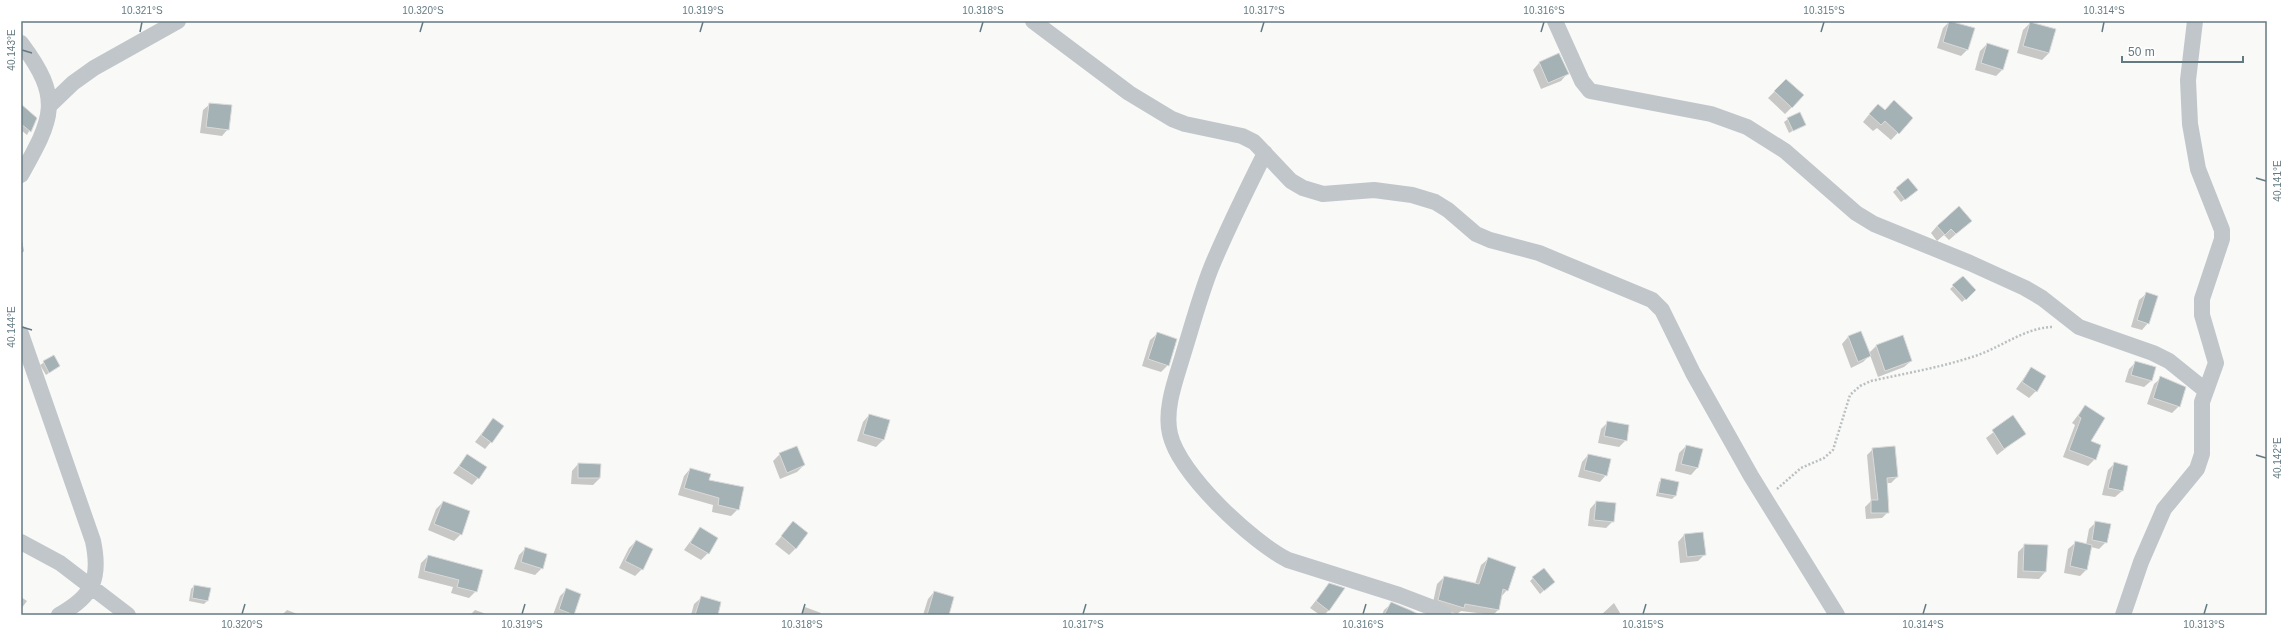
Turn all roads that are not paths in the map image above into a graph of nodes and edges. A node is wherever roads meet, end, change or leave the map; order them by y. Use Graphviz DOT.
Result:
graph roads {
  1 [pos="178,21"];
  2 [pos="1033,21"];
  3 [pos="1555,21"];
  4 [pos="2195,21"];
  5 [pos="21,43"];
  6 [pos="49,106"];
  7 [pos="1265,154"];
  8 [pos="21,175"];
  9 [pos="21,334"];
  10 [pos="2205,390"];
  11 [pos="21,542"];
  12 [pos="92,585"];
  13 [pos="59,615"];
  14 [pos="128,615"];
  15 [pos="1444,615"];
  16 [pos="1837,615"];
  17 [pos="2123,615"];
  1 -- 6 [label="street"];
  2 -- 7 [label="street"];
  3 -- 10 [label="street"];
  4 -- 10 [label="street"];
  5 -- 6 [label="street"];
  6 -- 8 [label="street"];
  7 -- 15 [label="street"];
  7 -- 16 [label="street"];
  9 -- 12 [label="street"];
  10 -- 17 [label="street"];
  11 -- 12 [label="street"];
  12 -- 13 [label="street"];
  12 -- 14 [label="street"];
}
